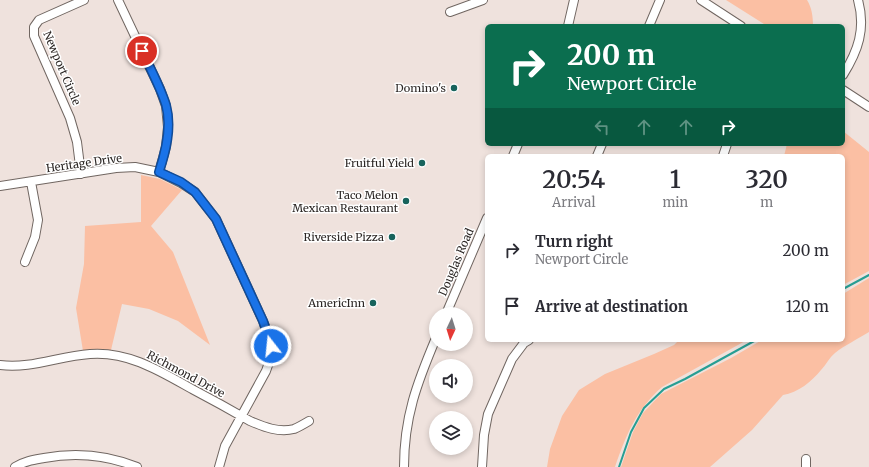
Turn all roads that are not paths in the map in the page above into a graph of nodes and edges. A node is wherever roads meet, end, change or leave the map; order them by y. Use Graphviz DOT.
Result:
graph roads {
  1 [pos="84,0"];
  2 [pos="118,0"];
  3 [pos="483,0"];
  4 [pos="574,0"];
  5 [pos="660,0"];
  6 [pos="701,0"];
  7 [pos="858,0"];
  8 [pos="450,12"];
  9 [pos="568,24"];
  10 [pos="650,24"];
  11 [pos="738,24"];
  12 [pos="845,72"];
  13 [pos="845,91"];
  14 [pos="869,107"];
  15 [pos="159,172"];
  16 [pos="81,174"];
  17 [pos="31,182"];
  18 [pos="0,186"];
  19 [pos="485,223"];
  20 [pos="25,262"];
  21 [pos="449,307"];
  22 [pos="526,342"];
  23 [pos="430,351"];
  24 [pos="0,366"];
  25 [pos="242,416"];
  26 [pos="309,421"];
  27 [pos="15,467"];
  28 [pos="136,467"];
  29 [pos="219,467"];
  30 [pos="404,467"];
  31 [pos="482,467"];
  1 -- 16 [label="street, Newport Circle"];
  2 -- 15 [label="street"];
  3 -- 8 [label="street"];
  4 -- 9 [label="street"];
  5 -- 10 [label="street"];
  6 -- 11 [label="street"];
  7 -- 12 [label="street"];
  13 -- 14 [label="street"];
  15 -- 16 [label="street, Heritage Drive"];
  15 -- 25 [label="street, Heritage Drive"];
  16 -- 17 [label="street, Heritage Drive"];
  17 -- 18 [label="street, Heritage Drive"];
  17 -- 20 [label="street"];
  19 -- 21 [label="street, Douglas Road"];
  22 -- 31 [label="street"];
  23 -- 30 [label="street"];
  24 -- 25 [label="street, Richmond Drive"];
  25 -- 26 [label="street, Richmond Drive"];
  25 -- 29 [label="street, Heritage Drive"];
  27 -- 28 [label="street"];
}
